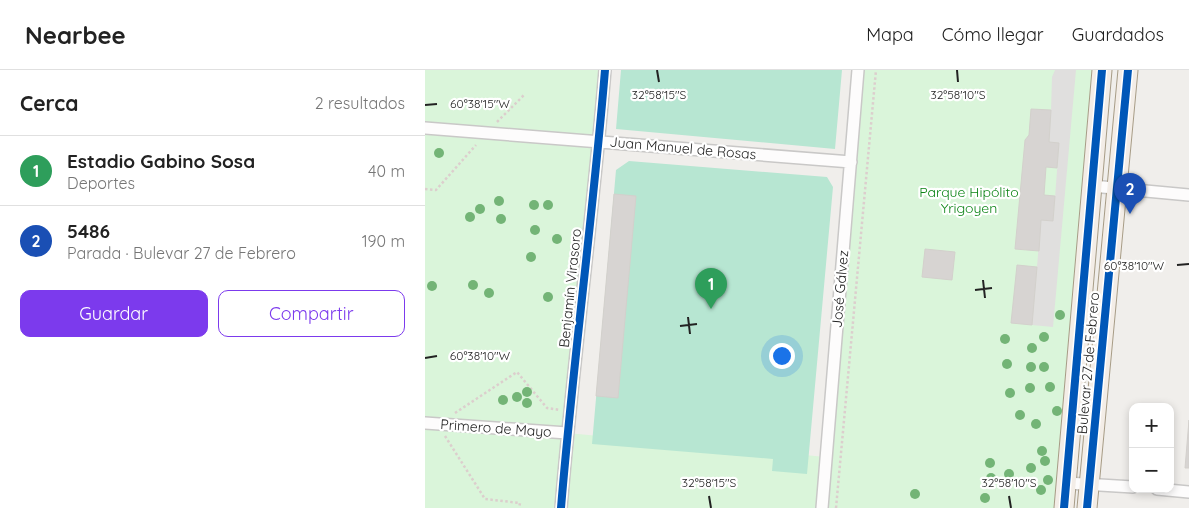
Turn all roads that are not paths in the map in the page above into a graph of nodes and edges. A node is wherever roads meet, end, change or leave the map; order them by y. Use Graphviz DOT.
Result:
graph roads {
  1 [pos="605,70"];
  2 [pos="858,70"];
  3 [pos="1102,70"];
  4 [pos="1128,70"];
  5 [pos="425,128"];
  6 [pos="599,141"];
  7 [pos="851,162"];
  8 [pos="1092,186"];
  9 [pos="1116,188"];
  10 [pos="1189,195"];
  11 [pos="425,423"];
  12 [pos="567,433"];
  13 [pos="1067,483"];
  14 [pos="1089,484"];
  15 [pos="1129,487"];
  16 [pos="1174,491"];
  17 [pos="1189,492"];
  18 [pos="561,508"];
  19 [pos="822,508"];
  20 [pos="1065,508"];
  21 [pos="1087,508"];
  1 -- 6 [label="street, Benjamín Virasoro"];
  2 -- 7 [label="street, José Gálvez"];
  3 -- 8 [label="main road, Bulevar 27 de Febrero"];
  4 -- 9 [label="main road, Bulevar 27 de Febrero"];
  5 -- 6 [label="street, Juan Manuel de Rosas"];
  6 -- 7 [label="street, Juan Manuel de Rosas"];
  6 -- 12 [label="street, Benjamín Virasoro"];
  7 -- 19 [label="street, José Gálvez"];
  8 -- 9 [label="street"];
  8 -- 13 [label="main road, Bulevar 27 de Febrero"];
  9 -- 10 [label="street"];
  9 -- 14 [label="main road, Bulevar 27 de Febrero"];
  11 -- 12 [label="street, Primero de Mayo"];
  12 -- 18 [label="street, Benjamín Virasoro"];
  13 -- 14 [label="street"];
  13 -- 20 [label="main road, Bulevar 27 de Febrero"];
  14 -- 15 [label="street"];
  14 -- 21 [label="main road, Bulevar 27 de Febrero"];
  16 -- 17 [label="street"];
}
